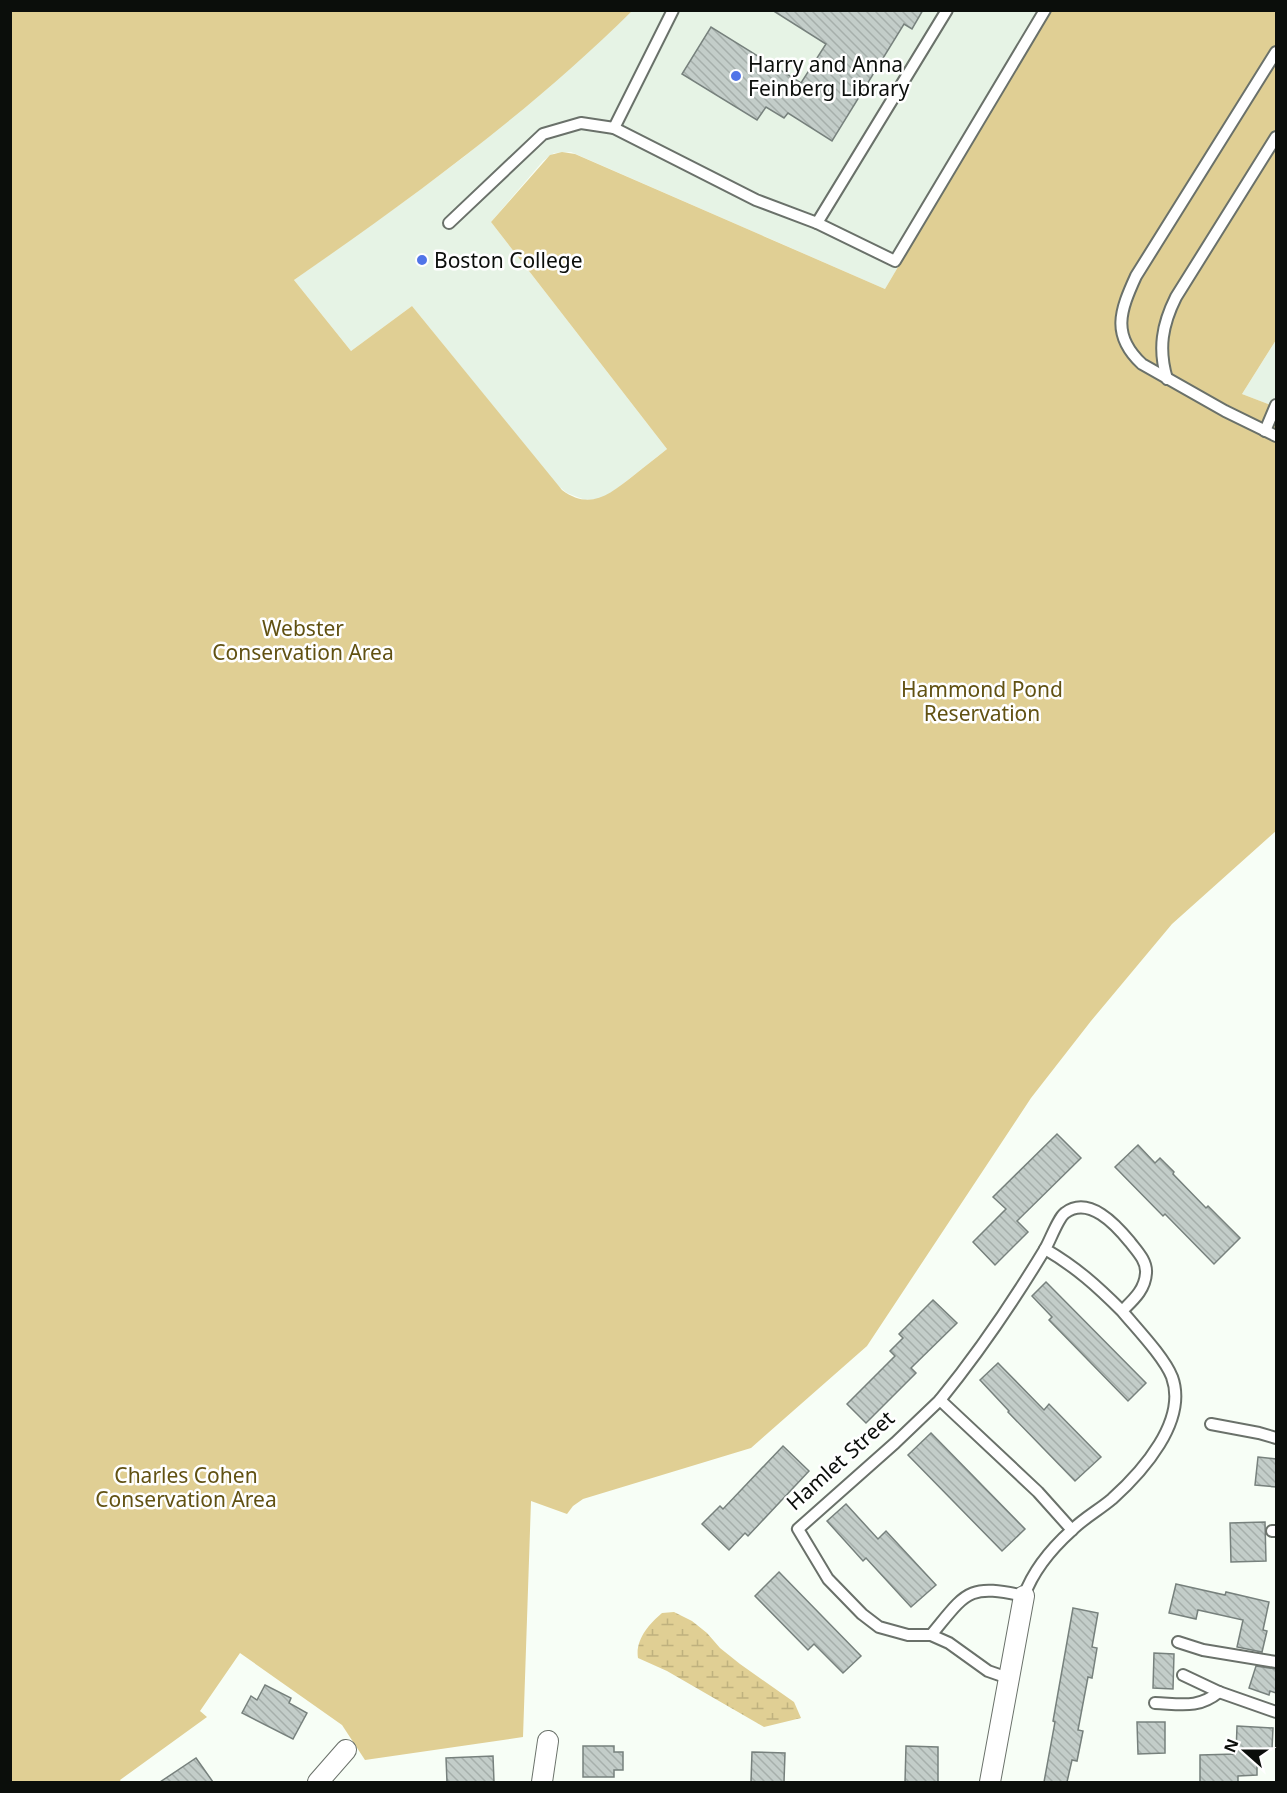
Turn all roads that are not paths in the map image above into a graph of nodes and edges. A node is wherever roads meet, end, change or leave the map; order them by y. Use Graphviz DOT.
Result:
graph roads {
  1 [pos="673,10"];
  2 [pos="947,10"];
  3 [pos="1045,10"];
  4 [pos="1276,52"];
  5 [pos="614,128"];
  6 [pos="1276,137"];
  7 [pos="449,223"];
  8 [pos="817,223"];
  9 [pos="1167,379"];
  10 [pos="1276,405"];
  11 [pos="1265,431"];
  12 [pos="1276,436"];
  13 [pos="1046,1249"];
  14 [pos="1122,1311"];
  15 [pos="940,1400"];
  16 [pos="1211,1424"];
  17 [pos="1276,1438"];
  18 [pos="1072,1530"];
  19 [pos="1024,1596"];
  20 [pos="931,1635"];
  21 [pos="1178,1642"];
  22 [pos="1276,1662"];
  23 [pos="1182,1675"];
  24 [pos="1008,1678"];
  25 [pos="1219,1692"];
  26 [pos="1155,1703"];
  27 [pos="1276,1712"];
  28 [pos="548,1741"];
  29 [pos="346,1750"];
  30 [pos="318,1782"];
  31 [pos="542,1782"];
  32 [pos="990,1782"];
  1 -- 5 [label="lane"];
  2 -- 8 [label="lane"];
  3 -- 8 [label="lane"];
  4 -- 9 [label="lane"];
  5 -- 7 [label="lane"];
  5 -- 8 [label="lane"];
  6 -- 9 [label="lane"];
  9 -- 11 [label="lane"];
  10 -- 11 [label="lane"];
  11 -- 12 [label="lane"];
  13 -- 14 [label="lane"];
  13 -- 14 [label="lane, Hamlet Street"];
  13 -- 15 [label="lane, Hamlet Street"];
  14 -- 18 [label="lane"];
  15 -- 18 [label="lane"];
  15 -- 20 [label="lane, Hamlet Street"];
  16 -- 17 [label="lane"];
  18 -- 19 [label="lane"];
  19 -- 20 [label="lane"];
  19 -- 24 [label="street"];
  20 -- 24 [label="lane, Hamlet Street"];
  21 -- 22 [label="lane"];
  23 -- 25 [label="lane"];
  24 -- 32 [label="street"];
  25 -- 26 [label="lane"];
  25 -- 27 [label="lane"];
  28 -- 31 [label="street"];
  29 -- 30 [label="street"];
}
